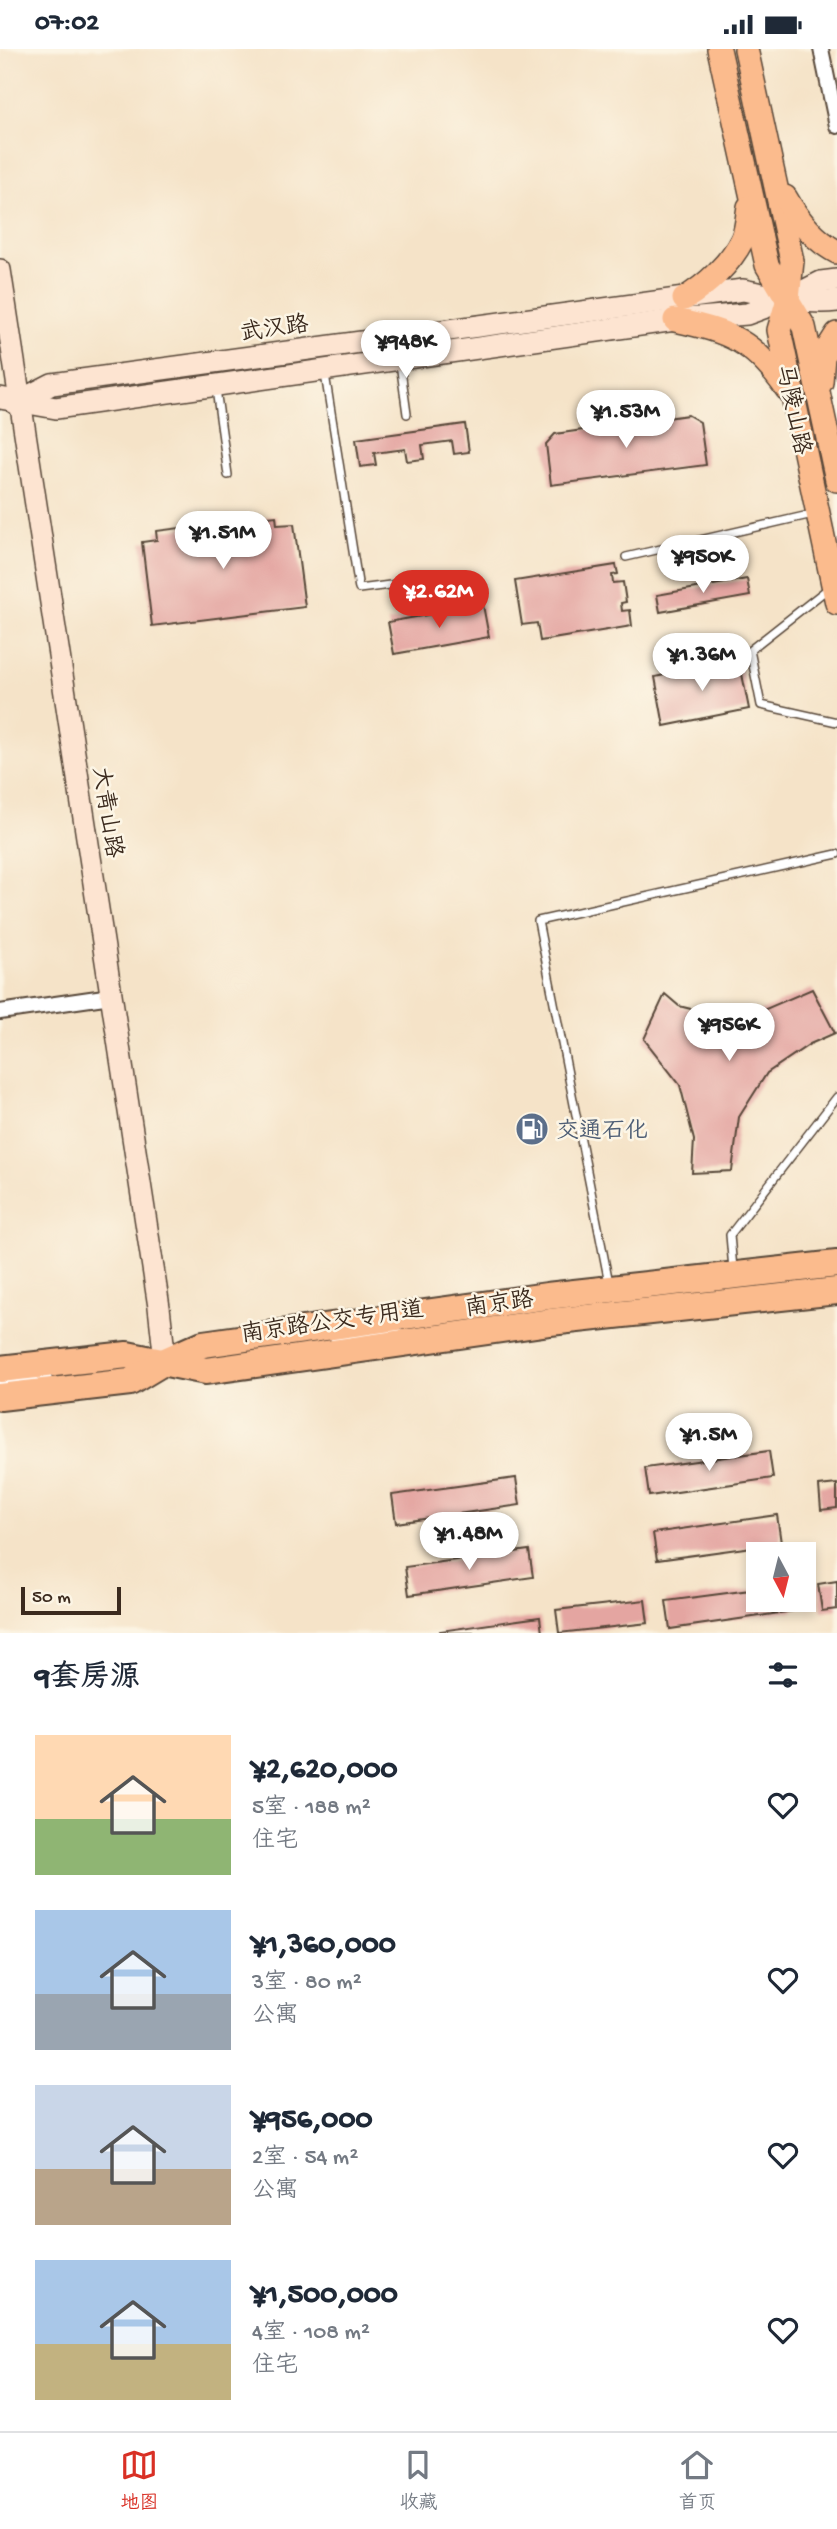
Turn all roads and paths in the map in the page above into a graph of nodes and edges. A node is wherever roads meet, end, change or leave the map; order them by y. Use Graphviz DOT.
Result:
graph roads {
  1 [pos="719,49"];
  2 [pos="746,49"];
  3 [pos="821,49"];
  4 [pos="837,126"];
  5 [pos="774,176"];
  6 [pos="751,193"];
  7 [pos="837,252"];
  8 [pos="0,270"];
  9 [pos="837,280"];
  10 [pos="684,299"];
  11 [pos="788,299"];
  12 [pos="837,301"];
  13 [pos="675,320"];
  14 [pos="837,334"];
  15 [pos="399,359"];
  16 [pos="324,370"];
  17 [pos="215,386"];
  18 [pos="793,399"];
  19 [pos="820,399"];
  20 [pos="10,400"];
  21 [pos="0,409"];
  22 [pos="407,414"];
  23 [pos="228,475"];
  24 [pos="837,480"];
  25 [pos="818,513"];
  26 [pos="626,557"];
  27 [pos="437,579"];
  28 [pos="835,593"];
  29 [pos="837,722"];
  30 [pos="837,854"];
  31 [pos="111,996"];
  32 [pos="0,1012"];
  33 [pos="837,1097"];
  34 [pos="837,1264"];
  35 [pos="734,1275"];
  36 [pos="610,1289"];
  37 [pos="837,1291"];
  38 [pos="401,1330"];
  39 [pos="322,1341"];
  40 [pos="191,1358"];
  41 [pos="165,1361"];
  42 [pos="128,1366"];
  43 [pos="0,1369"];
  44 [pos="51,1376"];
  45 [pos="0,1383"];
  46 [pos="0,1397"];
  1 -- 6 [label="main road, 马陵山路"];
  2 -- 5 [label="main road, 马陵山路"];
  3 -- 4 [label="street"];
  5 -- 7 [label="main road"];
  5 -- 11 [label="main road, 马陵山路"];
  6 -- 10 [label="main road"];
  6 -- 11 [label="main road, 马陵山路"];
  8 -- 20 [label="main road, 大青山路"];
  9 -- 11 [label="main road, 武汉路"];
  10 -- 11 [label="main road, 武汉路"];
  10 -- 20 [label="main road, 武汉路"];
  11 -- 12 [label="main road, 武汉路"];
  11 -- 13 [label="main road, 武汉路"];
  11 -- 18 [label="main road, 马陵山路"];
  11 -- 19 [label="main road, 马陵山路"];
  13 -- 15 [label="main road, 武汉路"];
  13 -- 18 [label="main road"];
  14 -- 19 [label="main road"];
  15 -- 16 [label="main road, 武汉路"];
  15 -- 22 [label="lane"];
  16 -- 17 [label="main road, 武汉路"];
  16 -- 27 [label="lane"];
  17 -- 20 [label="main road, 武汉路"];
  17 -- 23 [label="lane"];
  18 -- 25 [label="main road, 马陵山路"];
  19 -- 24 [label="main road, 马陵山路"];
  20 -- 21 [label="main road, 武汉路"];
  20 -- 31 [label="main road, 大青山路"];
  25 -- 26 [label="lane"];
  25 -- 28 [label="main road, 马陵山路"];
  28 -- 29 [label="lane"];
  30 -- 36 [label="lane"];
  31 -- 32 [label="street"];
  31 -- 41 [label="main road, 大青山路"];
  33 -- 35 [label="lane"];
  34 -- 35 [label="highway, 南京路"];
  35 -- 36 [label="highway, 南京路"];
  36 -- 41 [label="highway, 南京路"];
  37 -- 41 [label="highway, 南京路"];
  38 -- 39 [label="lane, 南京路公交专用道"];
  40 -- 41 [label="lane"];
  41 -- 42 [label="lane"];
  41 -- 43 [label="highway, 南京路"];
  41 -- 46 [label="highway, 南京路"];
  44 -- 45 [label="lane"];
}
